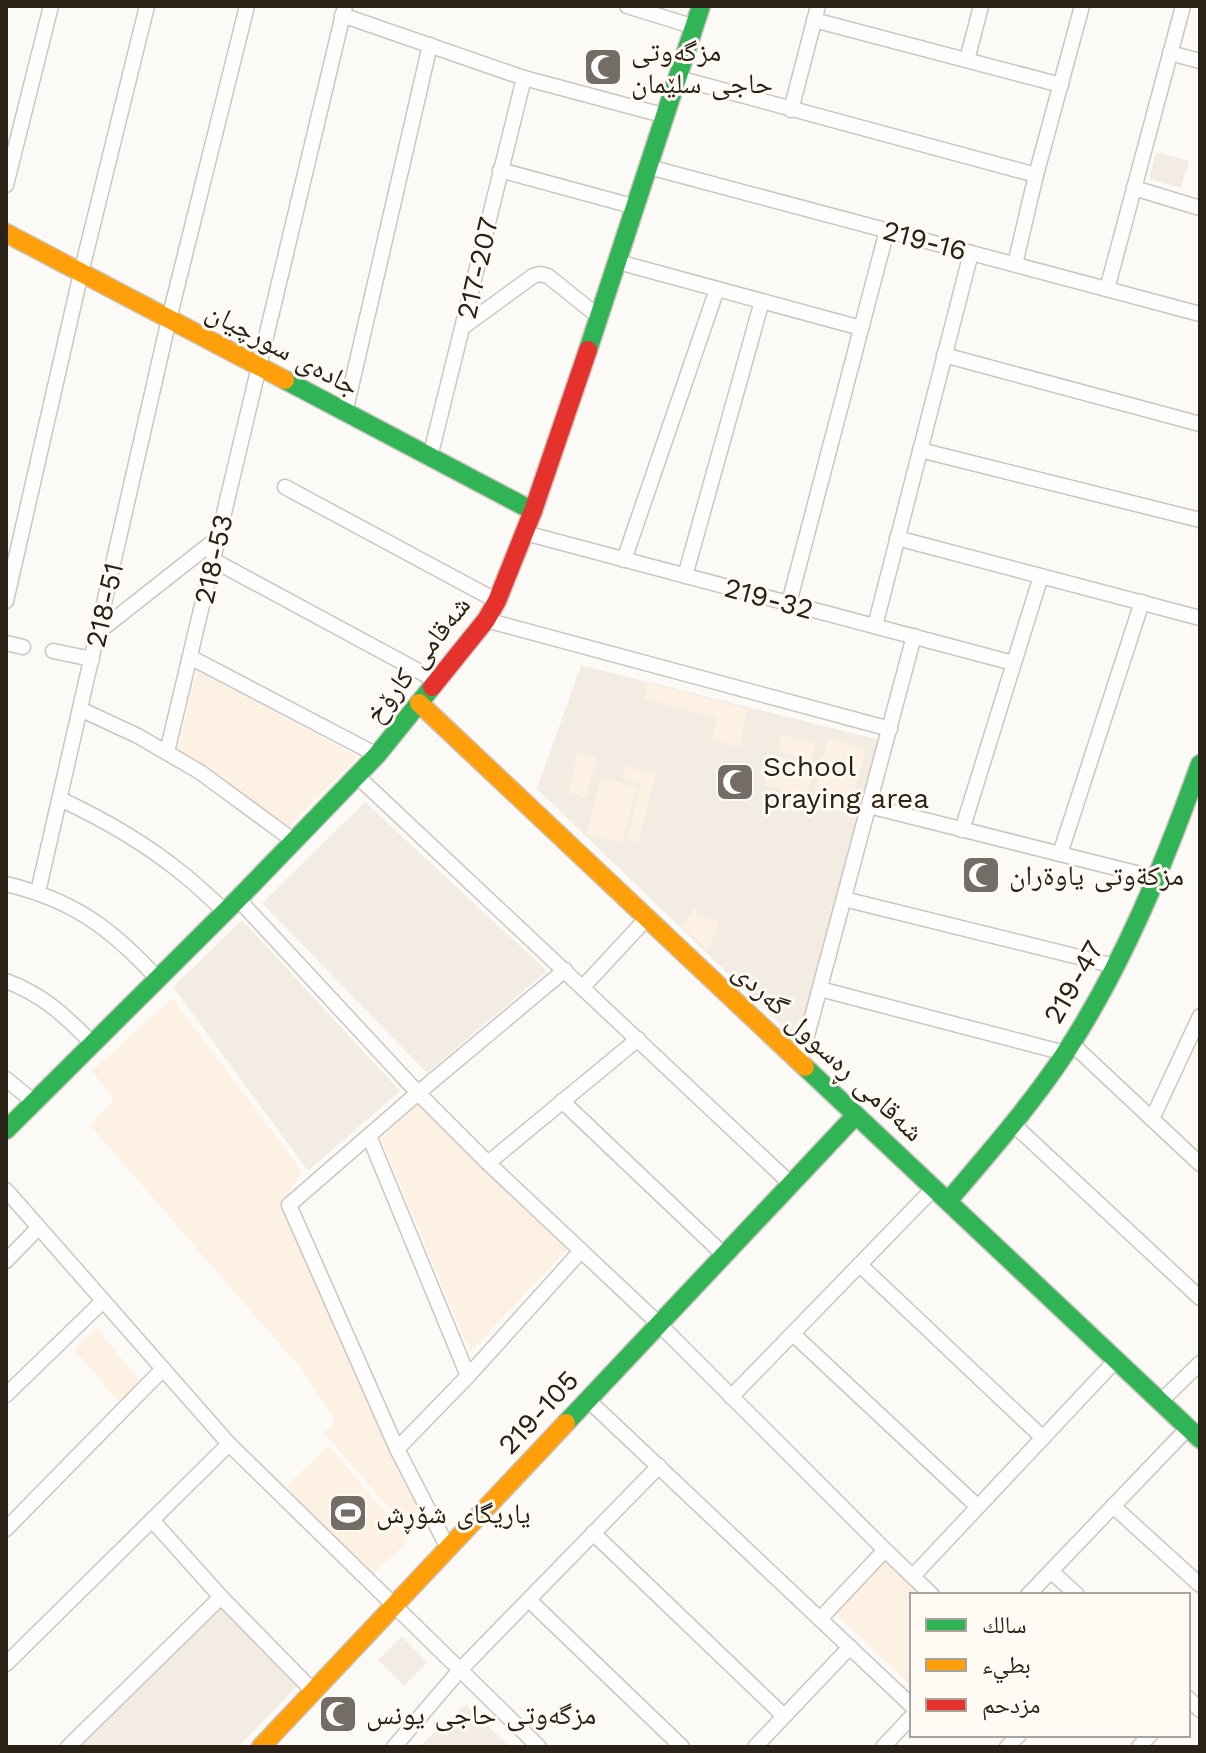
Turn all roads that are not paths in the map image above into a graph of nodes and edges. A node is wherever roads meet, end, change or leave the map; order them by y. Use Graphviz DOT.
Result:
graph roads {
  1 [pos="51,6"];
  2 [pos="147,6"];
  3 [pos="247,6"];
  4 [pos="627,6"];
  5 [pos="701,6"];
  6 [pos="981,6"];
  7 [pos="1082,6"];
  8 [pos="1183,6"];
  9 [pos="344,10"];
  10 [pos="816,13"];
  11 [pos="695,27"];
  12 [pos="430,45"];
  13 [pos="1170,53"];
  14 [pos="967,60"];
  15 [pos="1200,61"];
  16 [pos="524,78"];
  17 [pos="678,78"];
  18 [pos="1061,85"];
  19 [pos="791,110"];
  20 [pos="666,116"];
  21 [pos="649,167"];
  22 [pos="500,170"];
  23 [pos="1036,175"];
  24 [pos="6,185"];
  25 [pos="1134,188"];
  26 [pos="636,207"];
  27 [pos="1200,208"];
  28 [pos="887,230"];
  29 [pos="6,233"];
  30 [pos="971,253"];
  31 [pos="618,262"];
  32 [pos="1015,264"];
  33 [pos="81,273"];
  34 [pos="717,289"];
  35 [pos="1107,289"];
  36 [pos="762,301"];
  37 [pos="1200,314"];
  38 [pos="599,317"];
  39 [pos="169,319"];
  40 [pos="463,327"];
  41 [pos="861,328"];
  42 [pos="944,355"];
  43 [pos="259,366"];
  44 [pos="345,413"];
  45 [pos="1200,424"];
  46 [pos="920,450"];
  47 [pos="430,457"];
  48 [pos="285,487"];
  49 [pos="533,511"];
  50 [pos="1200,520"];
  51 [pos="525,533"];
  52 [pos="219,536"];
  53 [pos="897,538"];
  54 [pos="213,560"];
  55 [pos="624,560"];
  56 [pos="685,576"];
  57 [pos="1041,576"];
  58 [pos="6,601"];
  59 [pos="497,601"];
  60 [pos="1142,602"];
  61 [pos="789,603"];
  62 [pos="1200,618"];
  63 [pos="486,620"];
  64 [pos="875,626"];
  65 [pos="97,633"];
  66 [pos="914,636"];
  67 [pos="6,643"];
  68 [pos="23,647"];
  69 [pos="53,651"];
  70 [pos="190,657"];
  71 [pos="92,659"];
  72 [pos="1013,663"];
  73 [pos="437,681"];
  74 [pos="419,703"];
  75 [pos="80,709"];
  76 [pos="890,729"];
  77 [pos="167,752"];
  78 [pos="377,755"];
  79 [pos="1200,764"];
  80 [pos="357,776"];
  81 [pos="60,799"];
  82 [pos="869,806"];
  83 [pos="962,830"];
  84 [pos="294,841"];
  85 [pos="1060,854"];
  86 [pos="1156,878"];
  87 [pos="6,884"];
  88 [pos="38,892"];
  89 [pos="844,899"];
  90 [pos="231,905"];
  91 [pos="647,918"];
  92 [pos="1115,966"];
  93 [pos="565,970"];
  94 [pos="157,978"];
  95 [pos="6,981"];
  96 [pos="583,987"];
  97 [pos="820,989"];
  98 [pos="1200,1016"];
  99 [pos="638,1039"];
  100 [pos="93,1044"];
  101 [pos="1068,1048"];
  102 [pos="800,1062"];
  103 [pos="6,1079"];
  104 [pos="418,1093"];
  105 [pos="562,1101"];
  106 [pos="34,1102"];
  107 [pos="856,1115"];
  108 [pos="1152,1119"];
  109 [pos="1012,1123"];
  110 [pos="6,1130"];
  111 [pos="369,1136"];
  112 [pos="1199,1161"];
  113 [pos="488,1163"];
  114 [pos="791,1184"];
  115 [pos="6,1190"];
  116 [pos="941,1195"];
  117 [pos="38,1228"];
  118 [pos="580,1252"];
  119 [pos="724,1255"];
  120 [pos="6,1261"];
  121 [pos="860,1265"];
  122 [pos="1200,1298"];
  123 [pos="103,1301"];
  124 [pos="659,1324"];
  125 [pos="793,1334"];
  126 [pos="1116,1360"];
  127 [pos="1200,1363"];
  128 [pos="163,1369"];
  129 [pos="468,1376"];
  130 [pos="6,1395"];
  131 [pos="731,1397"];
  132 [pos="588,1400"];
  133 [pos="1160,1402"];
  134 [pos="1194,1434"];
  135 [pos="1043,1438"];
  136 [pos="229,1444"];
  137 [pos="397,1449"];
  138 [pos="659,1466"];
  139 [pos="977,1506"];
  140 [pos="1113,1506"];
  141 [pos="152,1520"];
  142 [pos="6,1529"];
  143 [pos="593,1533"];
  144 [pos="448,1548"];
  145 [pos="885,1550"];
  146 [pos="1051,1571"];
  147 [pos="913,1576"];
  148 [pos="1200,1585"];
  149 [pos="930,1593"];
  150 [pos="1030,1593"];
  151 [pos="1075,1593"];
  152 [pos="221,1597"];
  153 [pos="529,1600"];
  154 [pos="393,1606"];
  155 [pos="820,1619"];
  156 [pos="850,1647"];
  157 [pos="6,1664"];
  158 [pos="459,1671"];
  159 [pos="313,1691"];
  160 [pos="910,1704"];
  161 [pos="784,1716"];
  162 [pos="910,1718"];
  163 [pos="68,1747"];
  164 [pos="261,1747"];
  165 [pos="394,1747"];
  166 [pos="539,1747"];
  167 [pos="682,1747"];
  168 [pos="755,1747"];
  169 [pos="883,1747"];
  1 -- 24 [label="street"];
  2 -- 33 [label="street"];
  3 -- 39 [label="street, 218-51"];
  4 -- 11 [label="street"];
  5 -- 11 [label="street, شەقامی کارۆخ"];
  6 -- 14 [label="street"];
  7 -- 18 [label="street"];
  8 -- 13 [label="street"];
  9 -- 12 [label="street"];
  9 -- 43 [label="street, 218-53"];
  10 -- 14 [label="street"];
  10 -- 19 [label="street"];
  11 -- 17 [label="street, شەقامی کارۆخ"];
  12 -- 16 [label="street"];
  12 -- 44 [label="street"];
  13 -- 15 [label="street"];
  13 -- 25 [label="street"];
  14 -- 18 [label="street"];
  16 -- 20 [label="street"];
  16 -- 22 [label="street, 217-207"];
  17 -- 19 [label="street"];
  17 -- 20 [label="street, شەقامی کارۆخ"];
  18 -- 23 [label="street"];
  19 -- 23 [label="street"];
  20 -- 21 [label="street, شەقامی کارۆخ"];
  21 -- 26 [label="street, شەقامی کارۆخ"];
  21 -- 28 [label="street, 219-16"];
  22 -- 26 [label="street"];
  22 -- 40 [label="street, 217-207"];
  23 -- 32 [label="street"];
  25 -- 27 [label="street"];
  25 -- 35 [label="street"];
  26 -- 31 [label="street, شەقامی کارۆخ"];
  28 -- 30 [label="street, 219-16"];
  28 -- 41 [label="street"];
  29 -- 33 [label="street, جادەی سورچیان"];
  30 -- 32 [label="street, 219-16"];
  30 -- 42 [label="street"];
  31 -- 34 [label="street"];
  31 -- 38 [label="street, شەقامی کارۆخ"];
  32 -- 35 [label="street, 219-16"];
  33 -- 39 [label="street, جادەی سورچیان"];
  33 -- 58 [label="street"];
  34 -- 36 [label="street"];
  34 -- 55 [label="street"];
  35 -- 37 [label="street, 219-16"];
  36 -- 41 [label="street"];
  36 -- 56 [label="street"];
  38 -- 40 [label="street"];
  38 -- 49 [label="street, شەقامی کارۆخ"];
  39 -- 43 [label="street, جادەی سورچیان"];
  39 -- 65 [label="street, 218-51"];
  40 -- 47 [label="street, 217-207"];
  41 -- 61 [label="street"];
  42 -- 45 [label="street"];
  42 -- 46 [label="street"];
  43 -- 44 [label="street, جادەی سورچیان"];
  43 -- 52 [label="street, 218-53"];
  44 -- 47 [label="street, جادەی سورچیان"];
  46 -- 50 [label="street"];
  46 -- 53 [label="street"];
  47 -- 49 [label="street, جادەی سورچیان"];
  48 -- 59 [label="street"];
  49 -- 51 [label="street, شەقامی کارۆخ"];
  51 -- 55 [label="street, 219-32"];
  51 -- 59 [label="street, شەقامی کارۆخ"];
  52 -- 54 [label="street, 218-53"];
  52 -- 65 [label="street"];
  53 -- 57 [label="street"];
  53 -- 64 [label="street"];
  54 -- 70 [label="street, 218-53"];
  54 -- 73 [label="street"];
  55 -- 56 [label="street, 219-32"];
  56 -- 61 [label="street, 219-32"];
  57 -- 60 [label="street"];
  57 -- 72 [label="street"];
  59 -- 63 [label="street, شەقامی کارۆخ"];
  60 -- 62 [label="street"];
  60 -- 85 [label="street"];
  61 -- 64 [label="street, 219-32"];
  63 -- 73 [label="street, شەقامی کارۆخ"];
  63 -- 76 [label="street"];
  64 -- 66 [label="street, 219-32"];
  65 -- 71 [label="street, 218-51"];
  66 -- 72 [label="street, 219-32"];
  66 -- 76 [label="street"];
  67 -- 68 [label="street"];
  69 -- 71 [label="street"];
  70 -- 77 [label="street, 218-53"];
  70 -- 78 [label="street"];
  71 -- 75 [label="street, 218-51"];
  72 -- 83 [label="street"];
  73 -- 74 [label="street, شەقامی کارۆخ"];
  74 -- 78 [label="street, شەقامی کارۆخ"];
  74 -- 91 [label="street, شەقامی ڕەسوول گەردی"];
  75 -- 77 [label="street"];
  75 -- 81 [label="street, 218-51"];
  76 -- 82 [label="street"];
  77 -- 84 [label="street"];
  78 -- 80 [label="street, شەقامی کارۆخ"];
  79 -- 86 [label="street, 219-47"];
  80 -- 84 [label="street, شەقامی کارۆخ"];
  80 -- 93 [label="street"];
  81 -- 88 [label="street, 218-51"];
  81 -- 90 [label="street"];
  82 -- 83 [label="street"];
  82 -- 89 [label="street"];
  83 -- 85 [label="street"];
  84 -- 90 [label="street, شەقامی کارۆخ"];
  85 -- 86 [label="street"];
  86 -- 92 [label="street, 219-47"];
  87 -- 88 [label="street"];
  88 -- 94 [label="street"];
  89 -- 92 [label="street"];
  89 -- 97 [label="street"];
  90 -- 94 [label="street, شەقامی کارۆخ"];
  90 -- 104 [label="street"];
  91 -- 96 [label="street"];
  91 -- 102 [label="street, شەقامی ڕەسوول گەردی"];
  92 -- 101 [label="street, 219-47"];
  93 -- 96 [label="street"];
  93 -- 104 [label="street"];
  94 -- 100 [label="street, شەقامی کارۆخ"];
  95 -- 100 [label="street"];
  96 -- 99 [label="street"];
  97 -- 101 [label="street"];
  97 -- 102 [label="street"];
  98 -- 108 [label="street"];
  99 -- 105 [label="street"];
  99 -- 114 [label="street"];
  100 -- 106 [label="street, شەقامی کارۆخ"];
  101 -- 108 [label="street"];
  101 -- 109 [label="street, 219-47"];
  102 -- 107 [label="street, شەقامی ڕەسوول گەردی"];
  103 -- 106 [label="street"];
  104 -- 111 [label="street"];
  104 -- 113 [label="street"];
  105 -- 113 [label="street"];
  105 -- 119 [label="street"];
  106 -- 110 [label="street, شەقامی کارۆخ"];
  107 -- 114 [label="street, 219-105"];
  107 -- 116 [label="street, شەقامی ڕەسوول گەردی"];
  108 -- 112 [label="street"];
  109 -- 116 [label="street, 219-47"];
  109 -- 122 [label="street"];
  111 -- 129 [label="street"];
  111 -- 137 [label="street"];
  113 -- 118 [label="street"];
  114 -- 119 [label="street, 219-105"];
  115 -- 117 [label="street"];
  116 -- 121 [label="street"];
  116 -- 126 [label="street, شەقامی ڕەسوول گەردی"];
  117 -- 120 [label="street"];
  117 -- 123 [label="street"];
  118 -- 124 [label="street"];
  118 -- 129 [label="street"];
  119 -- 124 [label="street, 219-105"];
  121 -- 125 [label="street"];
  121 -- 135 [label="street"];
  123 -- 128 [label="street"];
  123 -- 130 [label="street"];
  124 -- 131 [label="street"];
  124 -- 132 [label="street, 219-105"];
  125 -- 131 [label="street"];
  125 -- 139 [label="street"];
  126 -- 133 [label="street, شەقامی ڕەسوول گەردی"];
  126 -- 135 [label="street"];
  127 -- 133 [label="street"];
  128 -- 136 [label="street"];
  128 -- 142 [label="street"];
  129 -- 137 [label="street"];
  131 -- 145 [label="street"];
  132 -- 138 [label="street"];
  132 -- 144 [label="street, 219-105"];
  133 -- 134 [label="street, شەقامی ڕەسوول گەردی"];
  134 -- 140 [label="street"];
  135 -- 139 [label="street"];
  136 -- 141 [label="street"];
  136 -- 154 [label="street"];
  137 -- 144 [label="street"];
  138 -- 143 [label="street"];
  138 -- 155 [label="street"];
  139 -- 147 [label="street"];
  140 -- 146 [label="street"];
  140 -- 148 [label="street"];
  141 -- 152 [label="street"];
  141 -- 157 [label="street"];
  143 -- 153 [label="street"];
  143 -- 161 [label="street"];
  144 -- 154 [label="street, 219-105"];
  145 -- 147 [label="street"];
  145 -- 155 [label="street"];
  146 -- 150 [label="street"];
  146 -- 151 [label="street"];
  147 -- 149 [label="street"];
  152 -- 159 [label="street"];
  152 -- 163 [label="street"];
  153 -- 158 [label="street"];
  153 -- 167 [label="street"];
  154 -- 158 [label="street"];
  154 -- 159 [label="street, 219-105"];
  155 -- 156 [label="street"];
  156 -- 160 [label="street"];
  156 -- 161 [label="street"];
  158 -- 165 [label="street"];
  158 -- 166 [label="street"];
  159 -- 164 [label="street, 219-105"];
  161 -- 168 [label="street"];
  162 -- 169 [label="street"];
}
